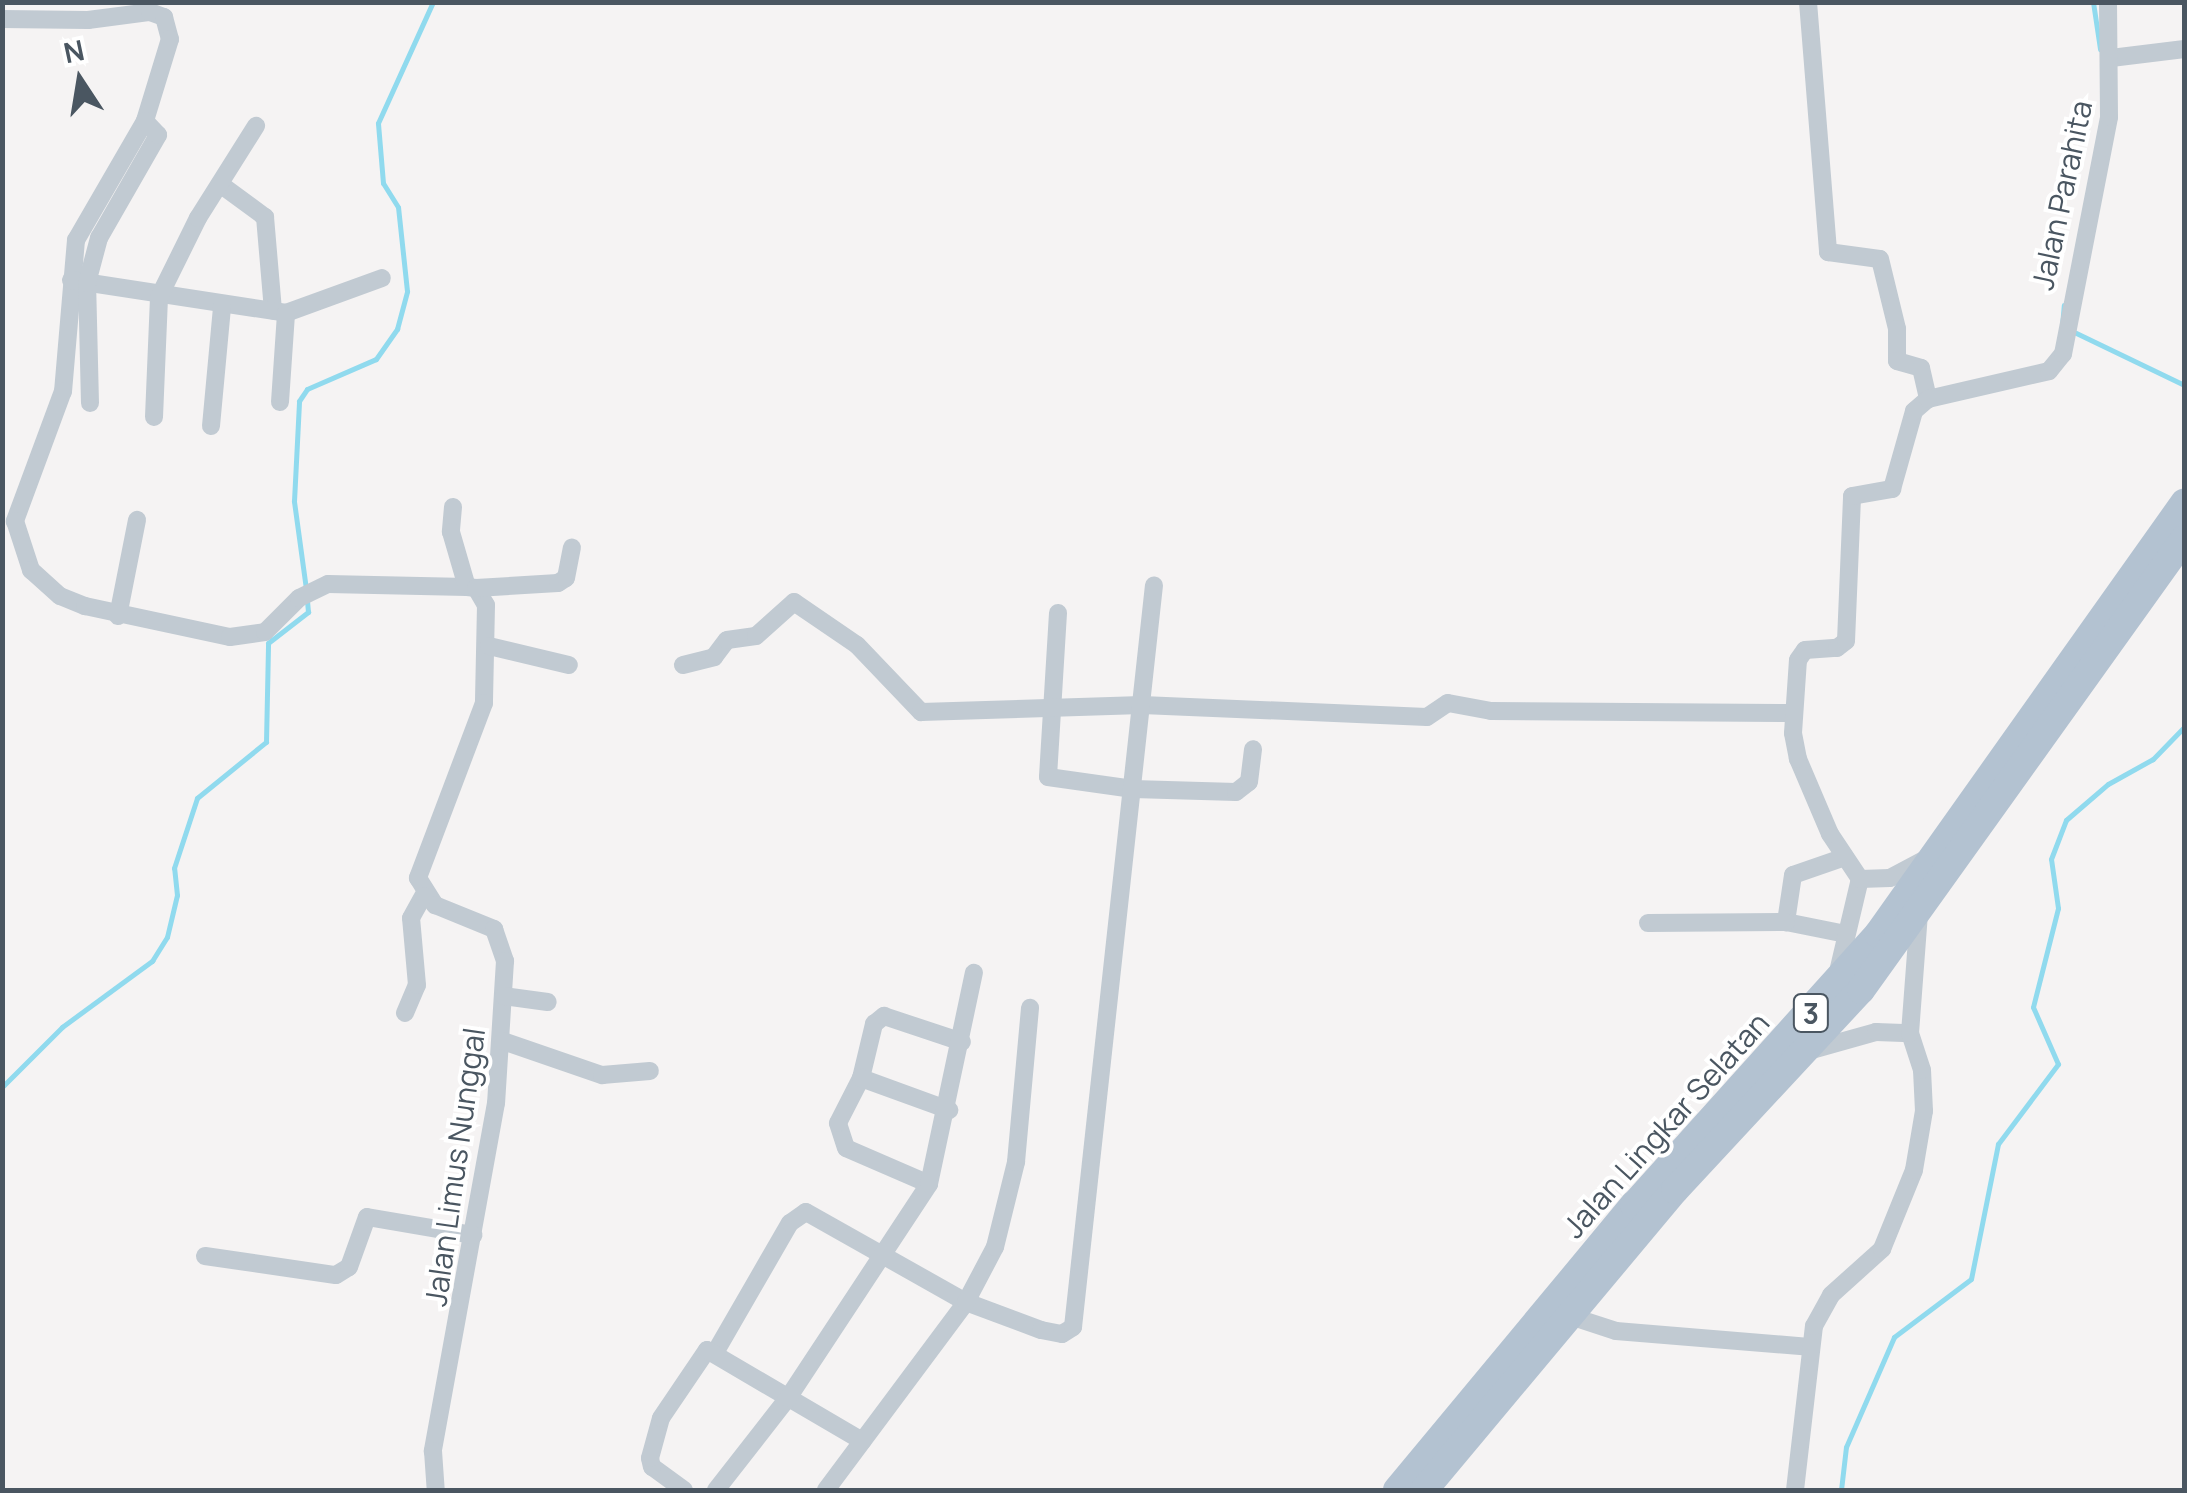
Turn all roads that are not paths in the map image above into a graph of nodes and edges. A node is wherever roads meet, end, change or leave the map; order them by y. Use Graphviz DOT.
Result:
graph roads {
  1 [pos="1808,2"];
  2 [pos="2108,2"];
  3 [pos="90,11"];
  4 [pos="2,19"];
  5 [pos="2184,49"];
  6 [pos="2111,58"];
  7 [pos="256,126"];
  8 [pos="220,184"];
  9 [pos="382,278"];
  10 [pos="79,282"];
  11 [pos="160,297"];
  12 [pos="222,307"];
  13 [pos="280,312"];
  14 [pos="1928,398"];
  15 [pos="280,402"];
  16 [pos="90,403"];
  17 [pos="154,418"];
  18 [pos="211,426"];
  19 [pos="2184,504"];
  20 [pos="453,507"];
  21 [pos="137,520"];
  22 [pos="2184,539"];
  23 [pos="572,548"];
  24 [pos="1154,585"];
  25 [pos="472,587"];
  26 [pos="1058,613"];
  27 [pos="118,616"];
  28 [pos="489,646"];
  29 [pos="568,665"];
  30 [pos="684,665"];
  31 [pos="1142,705"];
  32 [pos="1050,710"];
  33 [pos="1793,714"];
  34 [pos="1253,748"];
  35 [pos="1133,789"];
  36 [pos="1938,849"];
  37 [pos="1845,857"];
  38 [pos="1860,879"];
  39 [pos="424,896"];
  40 [pos="1919,912"];
  41 [pos="1786,922"];
  42 [pos="1648,923"];
  43 [pos="1846,934"];
  44 [pos="974,973"];
  45 [pos="1835,986"];
  46 [pos="504,996"];
  47 [pos="548,1002"];
  48 [pos="1030,1008"];
  49 [pos="405,1013"];
  50 [pos="1910,1033"];
  51 [pos="503,1041"];
  52 [pos="962,1042"];
  53 [pos="1804,1052"];
  54 [pos="650,1071"];
  55 [pos="861,1078"];
  56 [pos="949,1110"];
  57 [pos="929,1184"];
  58 [pos="474,1236"];
  59 [pos="205,1256"];
  60 [pos="884,1259"];
  61 [pos="966,1302"];
  62 [pos="1570,1316"];
  63 [pos="1808,1346"];
  64 [pos="716,1351"];
  65 [pos="788,1398"];
  66 [pos="862,1440"];
  67 [pos="436,1490"];
  68 [pos="684,1490"];
  69 [pos="716,1490"];
  70 [pos="826,1490"];
  71 [pos="1398,1490"];
  72 [pos="1424,1490"];
  73 [pos="1796,1490"];
  1 -- 14 [label="street"];
  2 -- 6 [label="street, Jalan Parahita"];
  3 -- 4 [label="street"];
  3 -- 10 [label="street"];
  5 -- 6 [label="street"];
  6 -- 14 [label="street, Jalan Parahita"];
  7 -- 8 [label="street"];
  8 -- 11 [label="street"];
  8 -- 13 [label="street"];
  9 -- 13 [label="street"];
  10 -- 11 [label="street"];
  10 -- 16 [label="street"];
  10 -- 27 [label="street"];
  11 -- 12 [label="street"];
  11 -- 17 [label="street"];
  12 -- 13 [label="street"];
  12 -- 18 [label="street"];
  13 -- 15 [label="street"];
  14 -- 33 [label="street"];
  19 -- 36 [label="main road, Jalan Lingkar Selatan / 3"];
  20 -- 25 [label="street"];
  21 -- 27 [label="street"];
  22 -- 40 [label="main road, Jalan Lingkar Selatan / 3"];
  23 -- 25 [label="street"];
  24 -- 31 [label="street"];
  25 -- 27 [label="street"];
  25 -- 28 [label="street"];
  26 -- 32 [label="street"];
  28 -- 29 [label="street"];
  28 -- 39 [label="street"];
  30 -- 32 [label="street"];
  31 -- 32 [label="street"];
  31 -- 33 [label="street"];
  31 -- 35 [label="street"];
  32 -- 35 [label="street"];
  33 -- 37 [label="street"];
  34 -- 35 [label="street"];
  35 -- 61 [label="street"];
  36 -- 38 [label="street"];
  36 -- 45 [label="main road, Jalan Lingkar Selatan / 3"];
  37 -- 38 [label="street"];
  37 -- 41 [label="street"];
  38 -- 43 [label="street"];
  39 -- 46 [label="street, Jalan Limus Nunggal"];
  39 -- 49 [label="street"];
  40 -- 50 [label="street"];
  40 -- 53 [label="main road, Jalan Lingkar Selatan / 3"];
  41 -- 42 [label="street"];
  41 -- 43 [label="street"];
  43 -- 45 [label="street"];
  44 -- 52 [label="street"];
  45 -- 71 [label="main road, Jalan Lingkar Selatan / 3"];
  46 -- 47 [label="street"];
  46 -- 51 [label="street, Jalan Limus Nunggal"];
  48 -- 61 [label="street"];
  50 -- 53 [label="street"];
  50 -- 63 [label="street"];
  51 -- 54 [label="street"];
  51 -- 58 [label="street, Jalan Limus Nunggal"];
  52 -- 55 [label="street"];
  52 -- 56 [label="street"];
  53 -- 62 [label="main road, Jalan Lingkar Selatan / 3"];
  55 -- 56 [label="street"];
  55 -- 57 [label="street"];
  56 -- 57 [label="street"];
  57 -- 60 [label="street"];
  58 -- 59 [label="street"];
  58 -- 67 [label="street, Jalan Limus Nunggal"];
  60 -- 61 [label="street"];
  60 -- 64 [label="street"];
  60 -- 65 [label="street"];
  61 -- 66 [label="street"];
  62 -- 63 [label="street"];
  62 -- 72 [label="main road, Jalan Lingkar Selatan / 3"];
  63 -- 73 [label="street"];
  64 -- 65 [label="street"];
  64 -- 68 [label="street"];
  65 -- 66 [label="street"];
  65 -- 69 [label="street"];
  66 -- 70 [label="street"];
}
